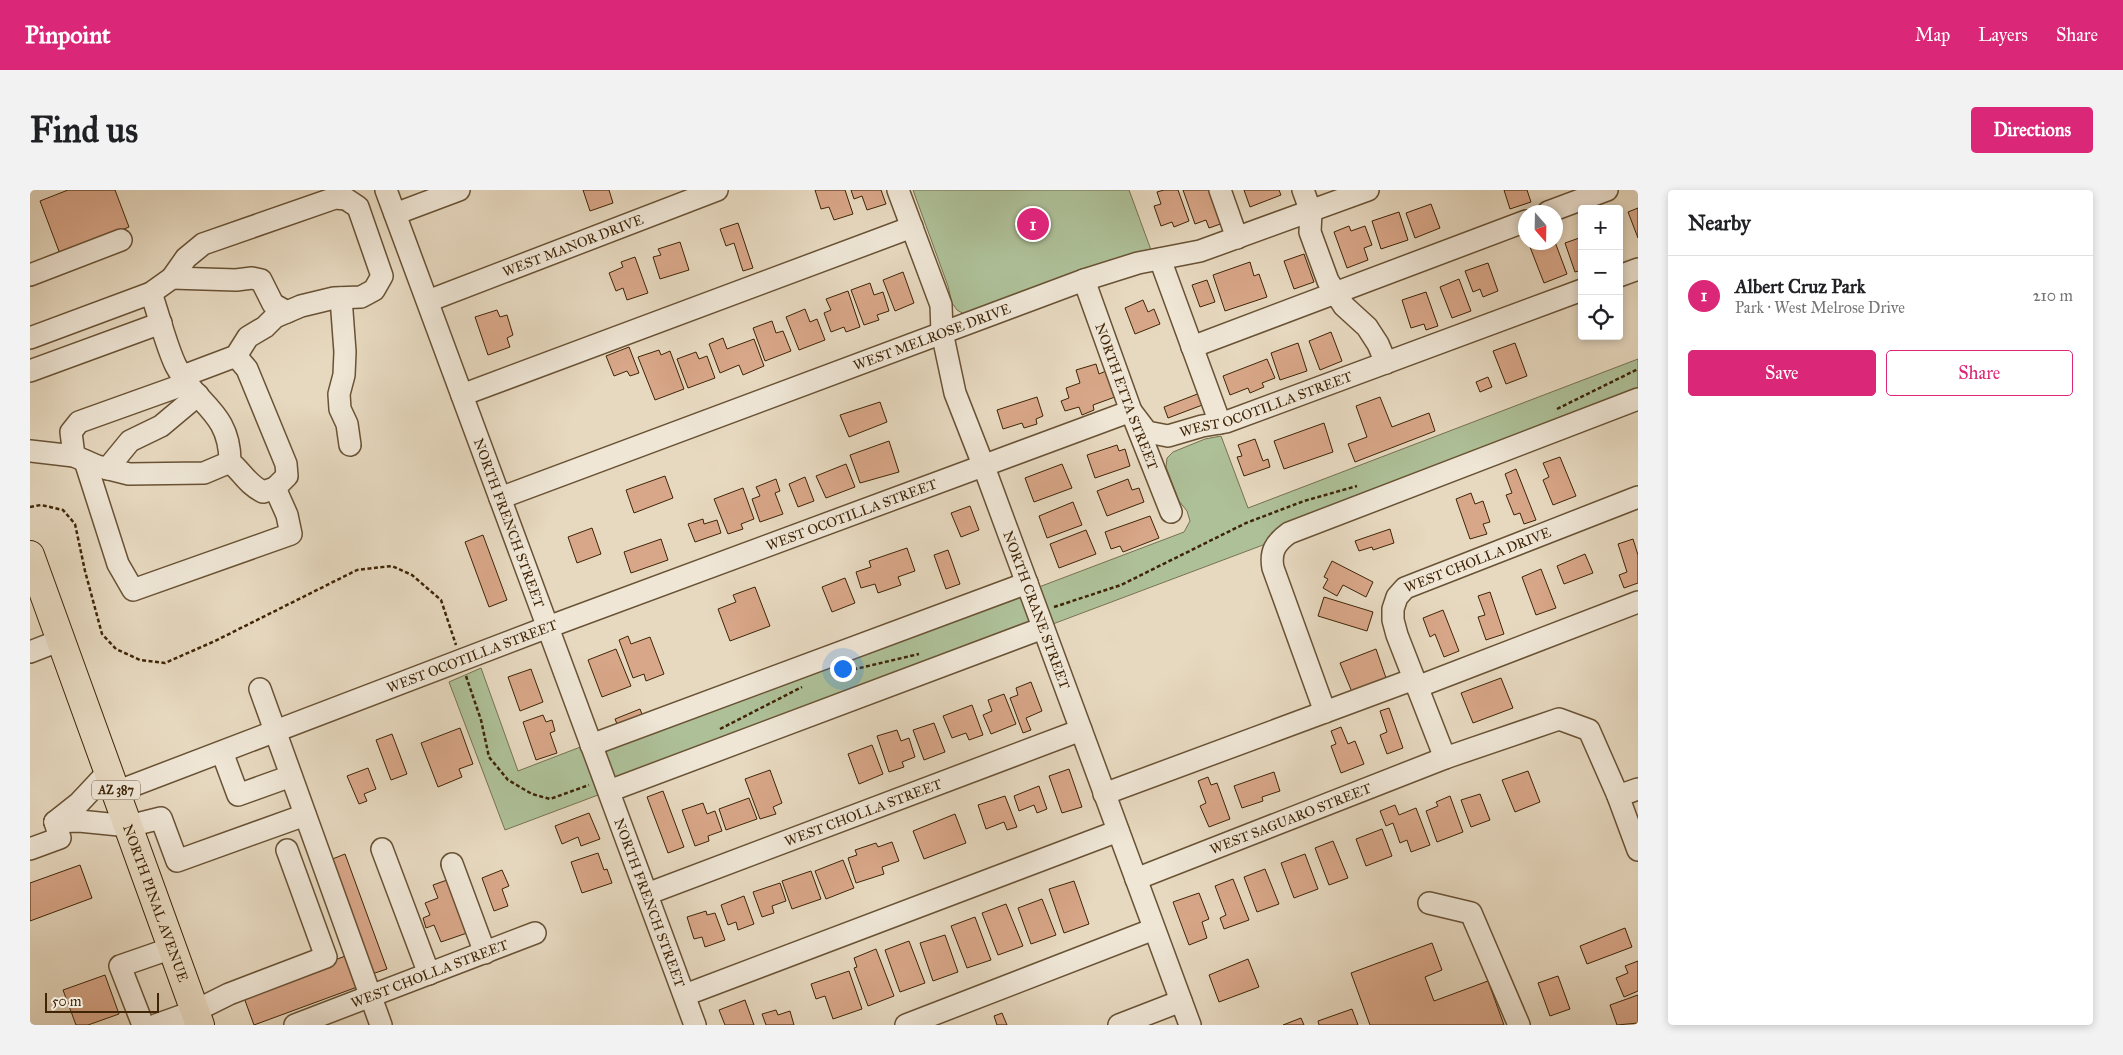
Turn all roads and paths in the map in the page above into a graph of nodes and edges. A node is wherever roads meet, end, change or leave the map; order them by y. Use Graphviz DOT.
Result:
graph roads {
  1 [pos="386,190"];
  2 [pos="459,190"];
  3 [pos="717,190"];
  4 [pos="898,190"];
  5 [pos="1220,190"];
  6 [pos="1303,190"];
  7 [pos="1368,190"];
  8 [pos="1607,190"];
  9 [pos="1563,206"];
  10 [pos="1311,212"];
  11 [pos="395,214"];
  12 [pos="1518,224"];
  13 [pos="912,227"];
  14 [pos="1237,238"];
  15 [pos="121,240"];
  16 [pos="1160,259"];
  17 [pos="1638,269"];
  18 [pos="30,275"];
  19 [pos="1623,275"];
  20 [pos="172,278"];
  21 [pos="1084,280"];
  22 [pos="1578,291"];
  23 [pos="151,293"];
  24 [pos="1335,293"];
  25 [pos="341,298"];
  26 [pos="428,301"];
  27 [pos="287,312"];
  28 [pos="162,323"];
  29 [pos="942,332"];
  30 [pos="30,338"];
  31 [pos="1192,347"];
  32 [pos="236,356"];
  33 [pos="1386,363"];
  34 [pos="1638,369"];
  35 [pos="30,371"];
  36 [pos="190,385"];
  37 [pos="462,395"];
  38 [pos="1638,399"];
  39 [pos="1131,411"];
  40 [pos="1552,412"];
  41 [pos="1220,423"];
  42 [pos="350,445"];
  43 [pos="30,451"];
  44 [pos="79,458"];
  45 [pos="230,462"];
  46 [pos="984,467"];
  47 [pos="107,469"];
  48 [pos="1359,485"];
  49 [pos="275,488"];
  50 [pos="1638,496"];
  51 [pos="500,498"];
  52 [pos="30,508"];
  53 [pos="1171,512"];
  54 [pos="30,555"];
  55 [pos="1027,583"];
  56 [pos="1638,602"];
  57 [pos="1040,620"];
  58 [pos="548,627"];
  59 [pos="61,640"];
  60 [pos="30,652"];
  61 [pos="920,653"];
  62 [pos="461,661"];
  63 [pos="838,673"];
  64 [pos="1416,683"];
  65 [pos="805,686"];
  66 [pos="260,689"];
  67 [pos="1325,712"];
  68 [pos="1081,730"];
  69 [pos="275,732"];
  70 [pos="712,732"];
  71 [pos="591,745"];
  72 [pos="222,752"];
  73 [pos="1445,758"];
  74 [pos="291,776"];
  75 [pos="112,782"];
  76 [pos="606,786"];
  77 [pos="1628,793"];
  78 [pos="1104,794"];
  79 [pos="305,815"];
  80 [pos="55,822"];
  81 [pos="128,826"];
  82 [pos="1118,831"];
  83 [pos="30,849"];
  84 [pos="288,850"];
  85 [pos="382,850"];
  86 [pos="1638,850"];
  87 [pos="452,864"];
  88 [pos="1136,878"];
  89 [pos="646,894"];
  90 [pos="1429,903"];
  91 [pos="1154,929"];
  92 [pos="535,933"];
  93 [pos="172,948"];
  94 [pos="485,953"];
  95 [pos="429,974"];
  96 [pos="685,995"];
  97 [pos="371,996"];
  98 [pos="1181,1001"];
  99 [pos="197,1018"];
  100 [pos="915,1023"];
  101 [pos="143,1025"];
  102 [pos="156,1025"];
  103 [pos="295,1025"];
  104 [pos="381,1025"];
  105 [pos="696,1025"];
  106 [pos="1120,1025"];
  107 [pos="1190,1025"];
  108 [pos="1519,1025"];
  1 -- 11 [label="street, NORTH FRENCH STREET"];
  2 -- 11 [label="street"];
  3 -- 26 [label="street, WEST MANOR DRIVE"];
  4 -- 13 [label="street, NORTH CRANE STREET"];
  5 -- 14 [label="street"];
  6 -- 10 [label="street"];
  7 -- 10 [label="street, WEST MELROSE DRIVE"];
  8 -- 9 [label="street"];
  10 -- 14 [label="street, WEST MELROSE DRIVE"];
  10 -- 24 [label="street"];
  11 -- 26 [label="street, NORTH FRENCH STREET"];
  12 -- 24 [label="street"];
  13 -- 29 [label="street, NORTH CRANE STREET"];
  13 -- 37 [label="street"];
  14 -- 16 [label="street, WEST MELROSE DRIVE"];
  15 -- 18 [label="street"];
  16 -- 21 [label="street, WEST MELROSE DRIVE"];
  16 -- 31 [label="street"];
  17 -- 19 [label="street"];
  20 -- 23 [label="street"];
  20 -- 25 [label="street"];
  20 -- 27 [label="street"];
  21 -- 29 [label="street, WEST MELROSE DRIVE"];
  21 -- 39 [label="street, NORTH ETTA STREET"];
  22 -- 33 [label="street, WEST OCOTILLA STREET"];
  23 -- 28 [label="street"];
  23 -- 30 [label="street"];
  24 -- 31 [label="street"];
  24 -- 33 [label="street"];
  25 -- 27 [label="street"];
  25 -- 42 [label="street"];
  26 -- 37 [label="street, NORTH FRENCH STREET"];
  27 -- 32 [label="street"];
  28 -- 35 [label="street"];
  28 -- 36 [label="street"];
  29 -- 46 [label="street, NORTH CRANE STREET"];
  29 -- 51 [label="street, WEST MELROSE DRIVE"];
  31 -- 41 [label="street"];
  32 -- 36 [label="street"];
  32 -- 49 [label="street"];
  33 -- 41 [label="street, WEST OCOTILLA STREET"];
  34 -- 40 [label="path"];
  36 -- 44 [label="street"];
  36 -- 45 [label="street"];
  36 -- 47 [label="street"];
  37 -- 51 [label="street, NORTH FRENCH STREET"];
  38 -- 67 [label="street"];
  39 -- 41 [label="street, WEST OCOTILLA STREET"];
  39 -- 46 [label="street, WEST OCOTILLA STREET"];
  39 -- 53 [label="street, NORTH ETTA STREET"];
  43 -- 44 [label="street"];
  44 -- 47 [label="street"];
  44 -- 49 [label="street"];
  45 -- 47 [label="street"];
  45 -- 49 [label="street"];
  46 -- 55 [label="street, NORTH CRANE STREET"];
  46 -- 58 [label="street, WEST OCOTILLA STREET"];
  48 -- 57 [label="path"];
  50 -- 64 [label="street, WEST CHOLLA DRIVE"];
  51 -- 58 [label="street, NORTH FRENCH STREET"];
  52 -- 62 [label="path"];
  54 -- 59 [label="main road, NORTH PINAL AVENUE / AZ 387"];
  55 -- 57 [label="street, NORTH CRANE STREET"];
  55 -- 71 [label="street"];
  56 -- 64 [label="street"];
  57 -- 68 [label="street, NORTH CRANE STREET"];
  57 -- 76 [label="street"];
  58 -- 62 [label="street, WEST OCOTILLA STREET"];
  58 -- 71 [label="street, NORTH FRENCH STREET"];
  59 -- 60 [label="street"];
  59 -- 75 [label="main road, NORTH PINAL AVENUE / AZ 387"];
  61 -- 63 [label="path"];
  62 -- 69 [label="street, WEST OCOTILLA STREET"];
  62 -- 76 [label="path"];
  64 -- 67 [label="street"];
  64 -- 73 [label="street, WEST CHOLLA DRIVE"];
  65 -- 70 [label="path"];
  66 -- 69 [label="street"];
  67 -- 78 [label="street"];
  68 -- 78 [label="street, NORTH CRANE STREET"];
  68 -- 89 [label="street, WEST CHOLLA STREET"];
  69 -- 72 [label="street, WEST OCOTILLA STREET"];
  69 -- 74 [label="street"];
  71 -- 76 [label="street, NORTH FRENCH STREET"];
  72 -- 74 [label="street"];
  72 -- 75 [label="street, WEST OCOTILLA STREET"];
  73 -- 77 [label="street, WEST SAGUARO STREET"];
  73 -- 88 [label="street, WEST SAGUARO STREET"];
  74 -- 79 [label="street"];
  75 -- 80 [label="street"];
  75 -- 81 [label="main road, NORTH PINAL AVENUE / AZ 387"];
  76 -- 89 [label="street, NORTH FRENCH STREET"];
  77 -- 86 [label="street, WEST SAGUARO STREET"];
  78 -- 82 [label="street, NORTH CRANE STREET"];
  79 -- 81 [label="street"];
  79 -- 97 [label="street"];
  80 -- 81 [label="street"];
  80 -- 83 [label="street"];
  81 -- 93 [label="main road, NORTH PINAL AVENUE / AZ 387"];
  82 -- 88 [label="street, NORTH CRANE STREET"];
  82 -- 96 [label="street"];
  84 -- 99 [label="street"];
  85 -- 95 [label="street"];
  87 -- 94 [label="street"];
  88 -- 91 [label="street, NORTH CRANE STREET"];
  89 -- 96 [label="street, NORTH FRENCH STREET"];
  90 -- 108 [label="street"];
  91 -- 98 [label="street, NORTH CRANE STREET"];
  91 -- 100 [label="street"];
  92 -- 94 [label="street, WEST CHOLLA STREET"];
  93 -- 99 [label="main road, NORTH PINAL AVENUE / AZ 387"];
  93 -- 101 [label="street"];
  94 -- 95 [label="street, WEST CHOLLA STREET"];
  95 -- 97 [label="street, WEST CHOLLA STREET"];
  96 -- 105 [label="street, NORTH FRENCH STREET"];
  97 -- 103 [label="street, WEST CHOLLA STREET"];
  97 -- 104 [label="street"];
  98 -- 106 [label="street"];
  98 -- 107 [label="street, NORTH CRANE STREET"];
  99 -- 102 [label="street"];
}
